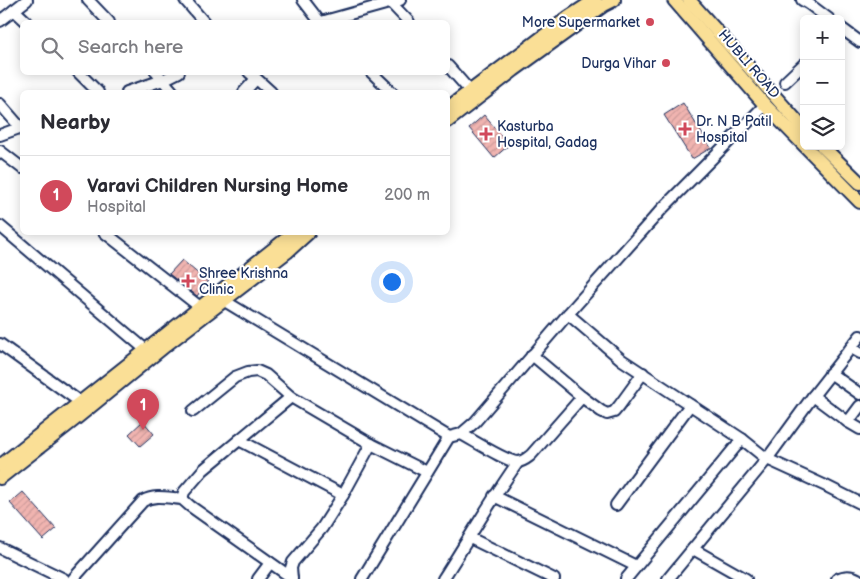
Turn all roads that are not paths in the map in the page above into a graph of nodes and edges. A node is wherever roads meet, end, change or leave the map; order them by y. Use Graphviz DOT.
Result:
graph roads {
  1 [pos="27,0"];
  2 [pos="88,0"];
  3 [pos="185,0"];
  4 [pos="303,0"];
  5 [pos="595,0"];
  6 [pos="614,0"];
  7 [pos="674,0"];
  8 [pos="689,0"];
  9 [pos="802,0"];
  10 [pos="395,1"];
  11 [pos="14,10"];
  12 [pos="824,15"];
  13 [pos="1,19"];
  14 [pos="25,20"];
  15 [pos="107,20"];
  16 [pos="202,20"];
  17 [pos="319,20"];
  18 [pos="328,20"];
  19 [pos="408,20"];
  20 [pos="845,31"];
  21 [pos="860,42"];
  22 [pos="450,68"];
  23 [pos="800,68"];
  24 [pos="81,75"];
  25 [pos="159,75"];
  26 [pos="173,75"];
  27 [pos="374,75"];
  28 [pos="253,76"];
  29 [pos="163,80"];
  30 [pos="785,82"];
  31 [pos="96,90"];
  32 [pos="133,90"];
  33 [pos="171,90"];
  34 [pos="245,90"];
  35 [pos="269,90"];
  36 [pos="390,90"];
  37 [pos="470,91"];
  38 [pos="0,104"];
  39 [pos="765,105"];
  40 [pos="450,106"];
  41 [pos="450,119"];
  42 [pos="800,125"];
  43 [pos="20,126"];
  44 [pos="20,127"];
  45 [pos="0,135"];
  46 [pos="800,142"];
  47 [pos="808,150"];
  48 [pos="826,150"];
  49 [pos="0,151"];
  50 [pos="20,166"];
  51 [pos="860,184"];
  52 [pos="860,202"];
  53 [pos="0,226"];
  54 [pos="108,235"];
  55 [pos="291,235"];
  56 [pos="306,235"];
  57 [pos="223,300"];
  58 [pos="200,306"];
  59 [pos="568,314"];
  60 [pos="860,336"];
  61 [pos="0,344"];
  62 [pos="146,350"];
  63 [pos="855,350"];
  64 [pos="532,355"];
  65 [pos="643,373"];
  66 [pos="830,374"];
  67 [pos="860,394"];
  68 [pos="813,396"];
  69 [pos="291,397"];
  70 [pos="582,397"];
  71 [pos="80,402"];
  72 [pos="690,405"];
  73 [pos="860,406"];
  74 [pos="193,411"];
  75 [pos="848,422"];
  76 [pos="860,429"];
  77 [pos="461,434"];
  78 [pos="450,436"];
  79 [pos="742,439"];
  80 [pos="239,440"];
  81 [pos="371,444"];
  82 [pos="766,459"];
  83 [pos="518,462"];
  84 [pos="0,465"];
  85 [pos="427,472"];
  86 [pos="0,478"];
  87 [pos="343,495"];
  88 [pos="494,496"];
  89 [pos="182,499"];
  90 [pos="860,503"];
  91 [pos="616,505"];
  92 [pos="470,538"];
  93 [pos="0,548"];
  94 [pos="692,549"];
  95 [pos="270,563"];
  96 [pos="636,566"];
  97 [pos="292,578"];
  98 [pos="64,579"];
  99 [pos="72,579"];
  100 [pos="258,579"];
  101 [pos="362,579"];
  102 [pos="443,579"];
  103 [pos="554,579"];
  104 [pos="626,579"];
  105 [pos="668,579"];
  106 [pos="746,579"];
  107 [pos="837,579"];
  108 [pos="858,579"];
  1 -- 11 [label="street"];
  2 -- 15 [label="street"];
  3 -- 16 [label="street"];
  4 -- 17 [label="street"];
  5 -- 37 [label="main road"];
  6 -- 41 [label="main road"];
  7 -- 39 [label="main road, HUBLI ROAD"];
  8 -- 42 [label="main road"];
  9 -- 12 [label="street"];
  10 -- 18 [label="street"];
  10 -- 19 [label="street"];
  11 -- 13 [label="street"];
  11 -- 14 [label="street"];
  20 -- 21 [label="street"];
  22 -- 37 [label="street"];
  23 -- 30 [label="street"];
  24 -- 31 [label="street"];
  25 -- 29 [label="street"];
  26 -- 29 [label="street"];
  27 -- 36 [label="street"];
  28 -- 34 [label="street"];
  28 -- 35 [label="street"];
  29 -- 32 [label="street"];
  29 -- 33 [label="street"];
  37 -- 40 [label="main road"];
  38 -- 43 [label="street"];
  39 -- 46 [label="main road, HUBLI ROAD"];
  39 -- 59 [label="street"];
  44 -- 45 [label="street"];
  47 -- 52 [label="main road, HUBLI ROAD"];
  48 -- 51 [label="main road"];
  49 -- 50 [label="street"];
  53 -- 62 [label="street"];
  54 -- 58 [label="street"];
  55 -- 58 [label="main road"];
  56 -- 57 [label="main road"];
  57 -- 78 [label="street"];
  57 -- 86 [label="main road"];
  58 -- 62 [label="main road"];
  59 -- 64 [label="street"];
  59 -- 65 [label="street"];
  60 -- 63 [label="street"];
  61 -- 71 [label="street"];
  62 -- 71 [label="main road"];
  63 -- 66 [label="street"];
  64 -- 70 [label="street"];
  64 -- 77 [label="street"];
  65 -- 70 [label="street"];
  65 -- 72 [label="street"];
  66 -- 67 [label="street"];
  66 -- 68 [label="street"];
  68 -- 75 [label="street"];
  68 -- 82 [label="street"];
  69 -- 74 [label="street"];
  69 -- 80 [label="street"];
  69 -- 81 [label="street"];
  70 -- 83 [label="street"];
  71 -- 84 [label="main road"];
  72 -- 79 [label="street"];
  72 -- 91 [label="street"];
  73 -- 75 [label="street"];
  75 -- 76 [label="street"];
  77 -- 78 [label="street"];
  77 -- 83 [label="street"];
  78 -- 85 [label="street"];
  79 -- 82 [label="street"];
  79 -- 96 [label="street"];
  80 -- 87 [label="street"];
  80 -- 89 [label="street"];
  81 -- 85 [label="street"];
  81 -- 87 [label="street"];
  82 -- 90 [label="street"];
  82 -- 94 [label="street"];
  83 -- 88 [label="street"];
  85 -- 101 [label="street"];
  87 -- 97 [label="street"];
  88 -- 92 [label="street"];
  88 -- 96 [label="street"];
  89 -- 95 [label="street"];
  89 -- 99 [label="street"];
  92 -- 102 [label="street"];
  92 -- 103 [label="street"];
  93 -- 98 [label="street"];
  94 -- 105 [label="street"];
  94 -- 106 [label="street"];
  95 -- 97 [label="street"];
  95 -- 100 [label="street"];
  96 -- 104 [label="street"];
  107 -- 108 [label="street"];
}
